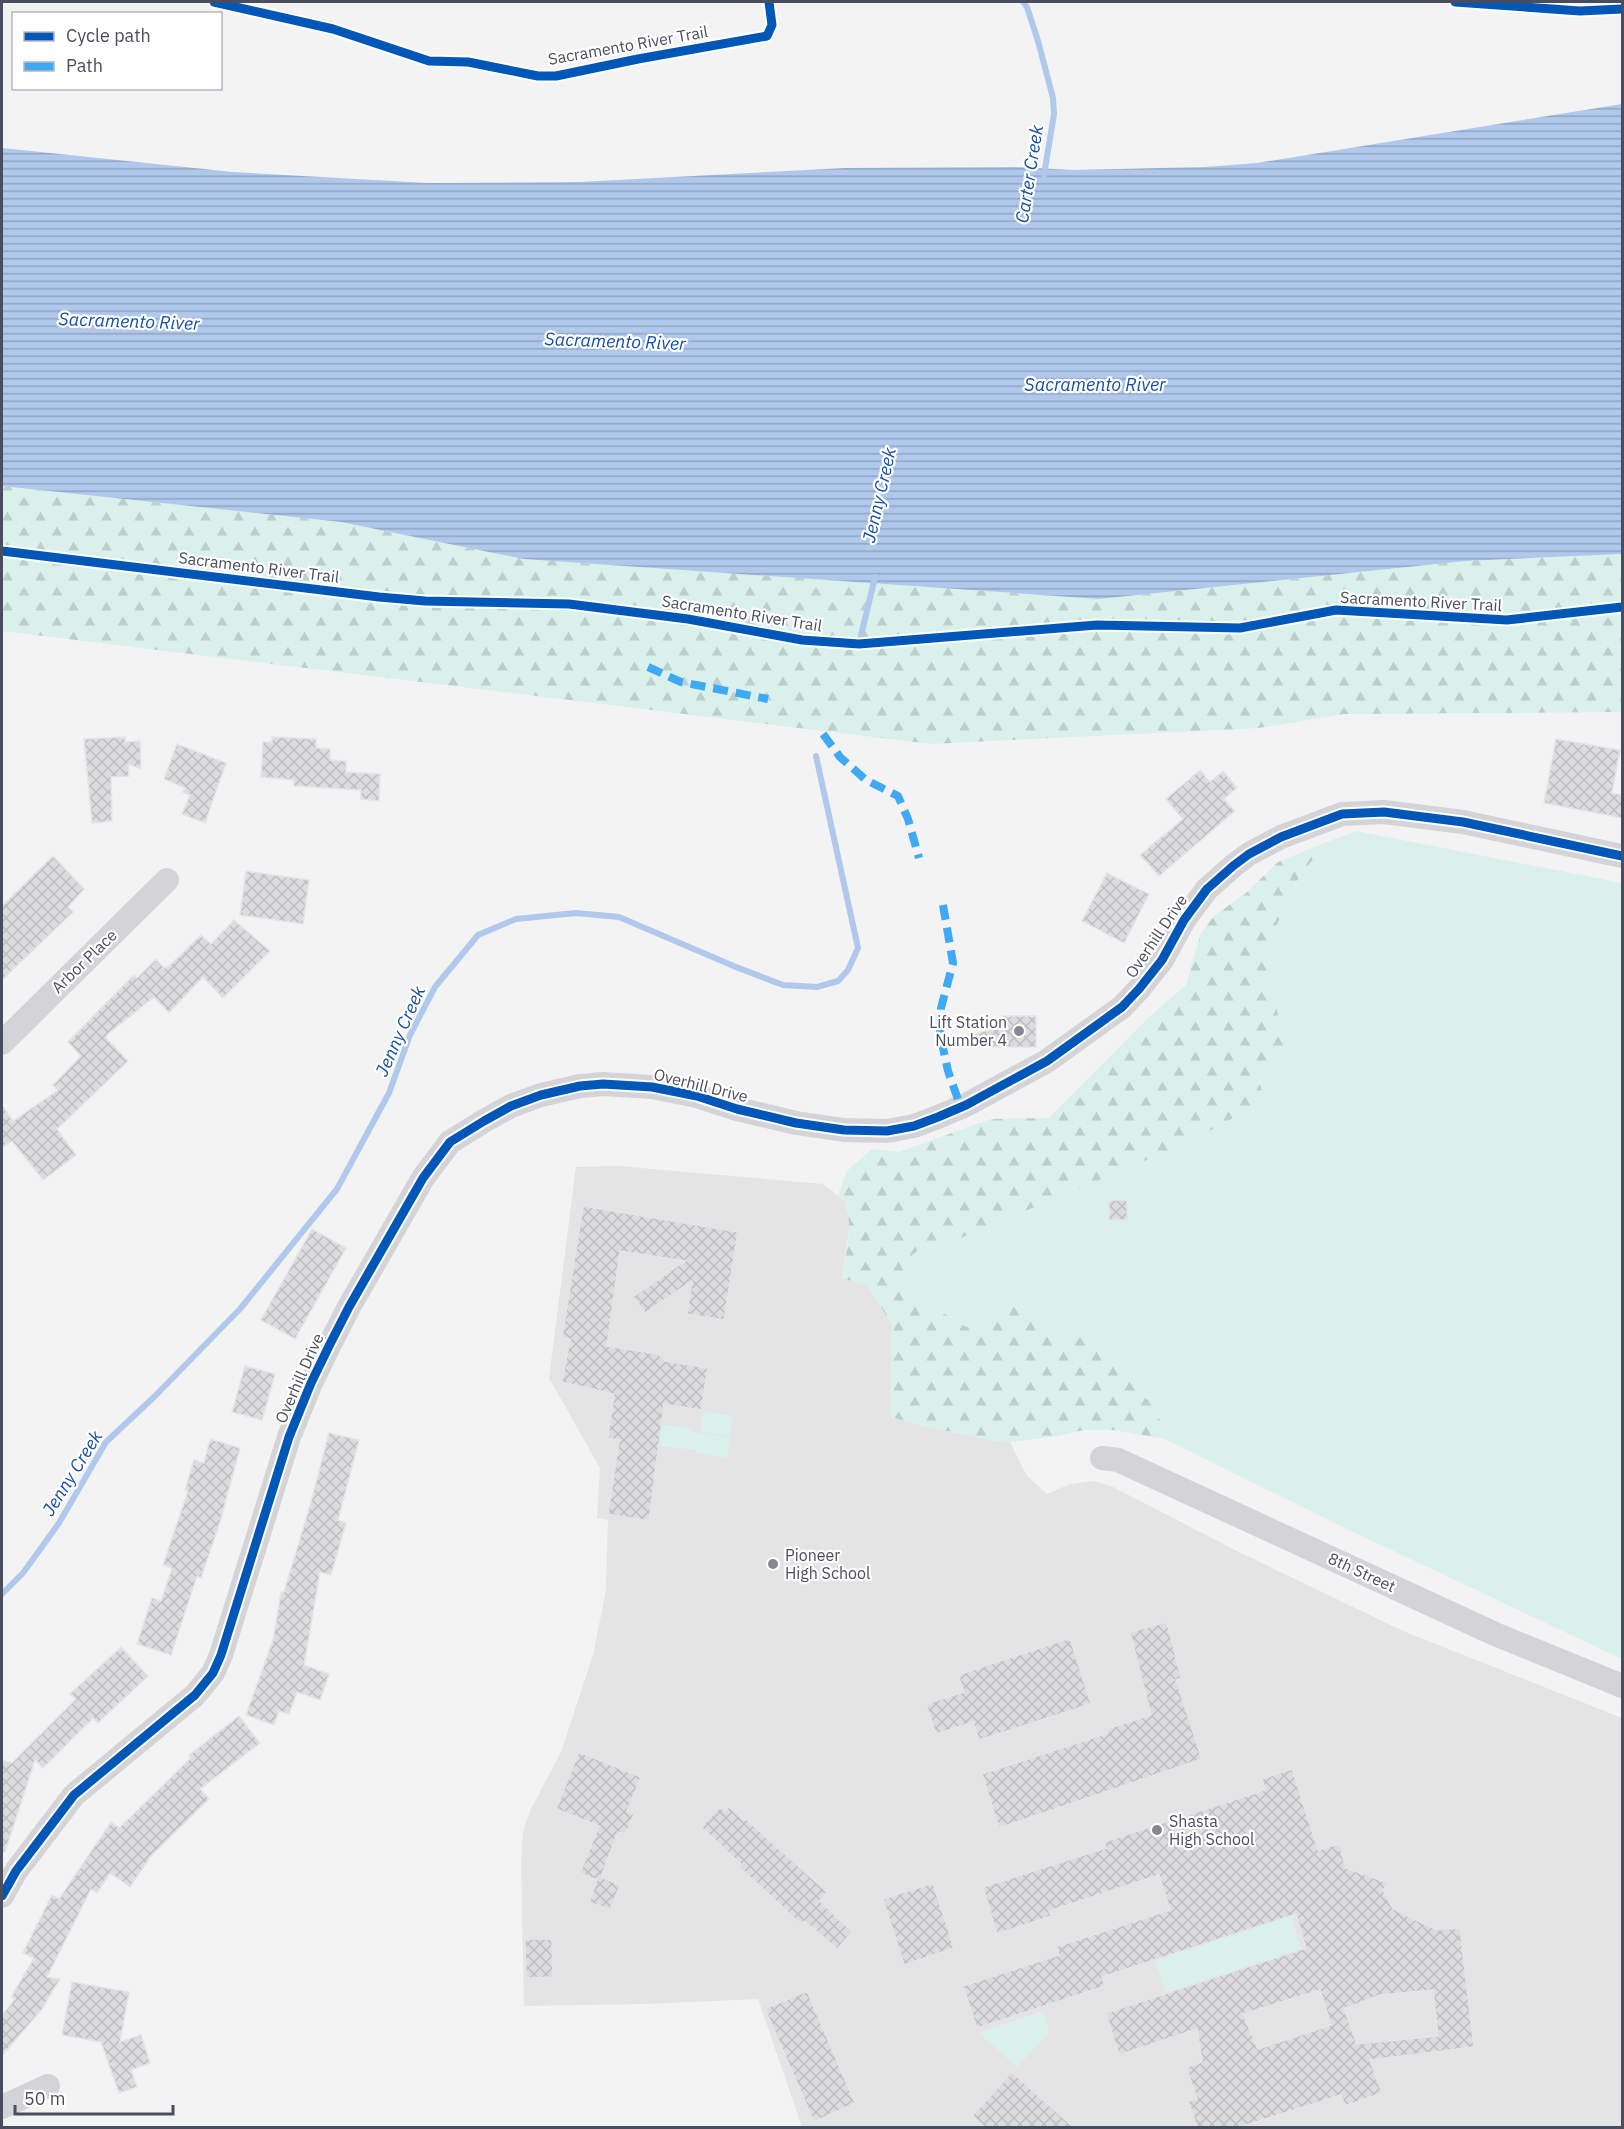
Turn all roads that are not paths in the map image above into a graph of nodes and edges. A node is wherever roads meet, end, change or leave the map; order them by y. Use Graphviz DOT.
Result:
graph roads {
  1 [pos="1623,856"];
  2 [pos="167,880"];
  3 [pos="2,1042"];
  4 [pos="1102,1458"];
  5 [pos="1623,1686"];
  6 [pos="9,1867"];
  7 [pos="2,1896"];
  8 [pos="48,2086"];
  9 [pos="2,2108"];
  1 -- 6 [label="street, Overhill Drive"];
  2 -- 3 [label="street, Arbor Place"];
  4 -- 5 [label="street, 8th Street"];
  6 -- 7 [label="street, Overhill Drive"];
  8 -- 9 [label="street"];
}
